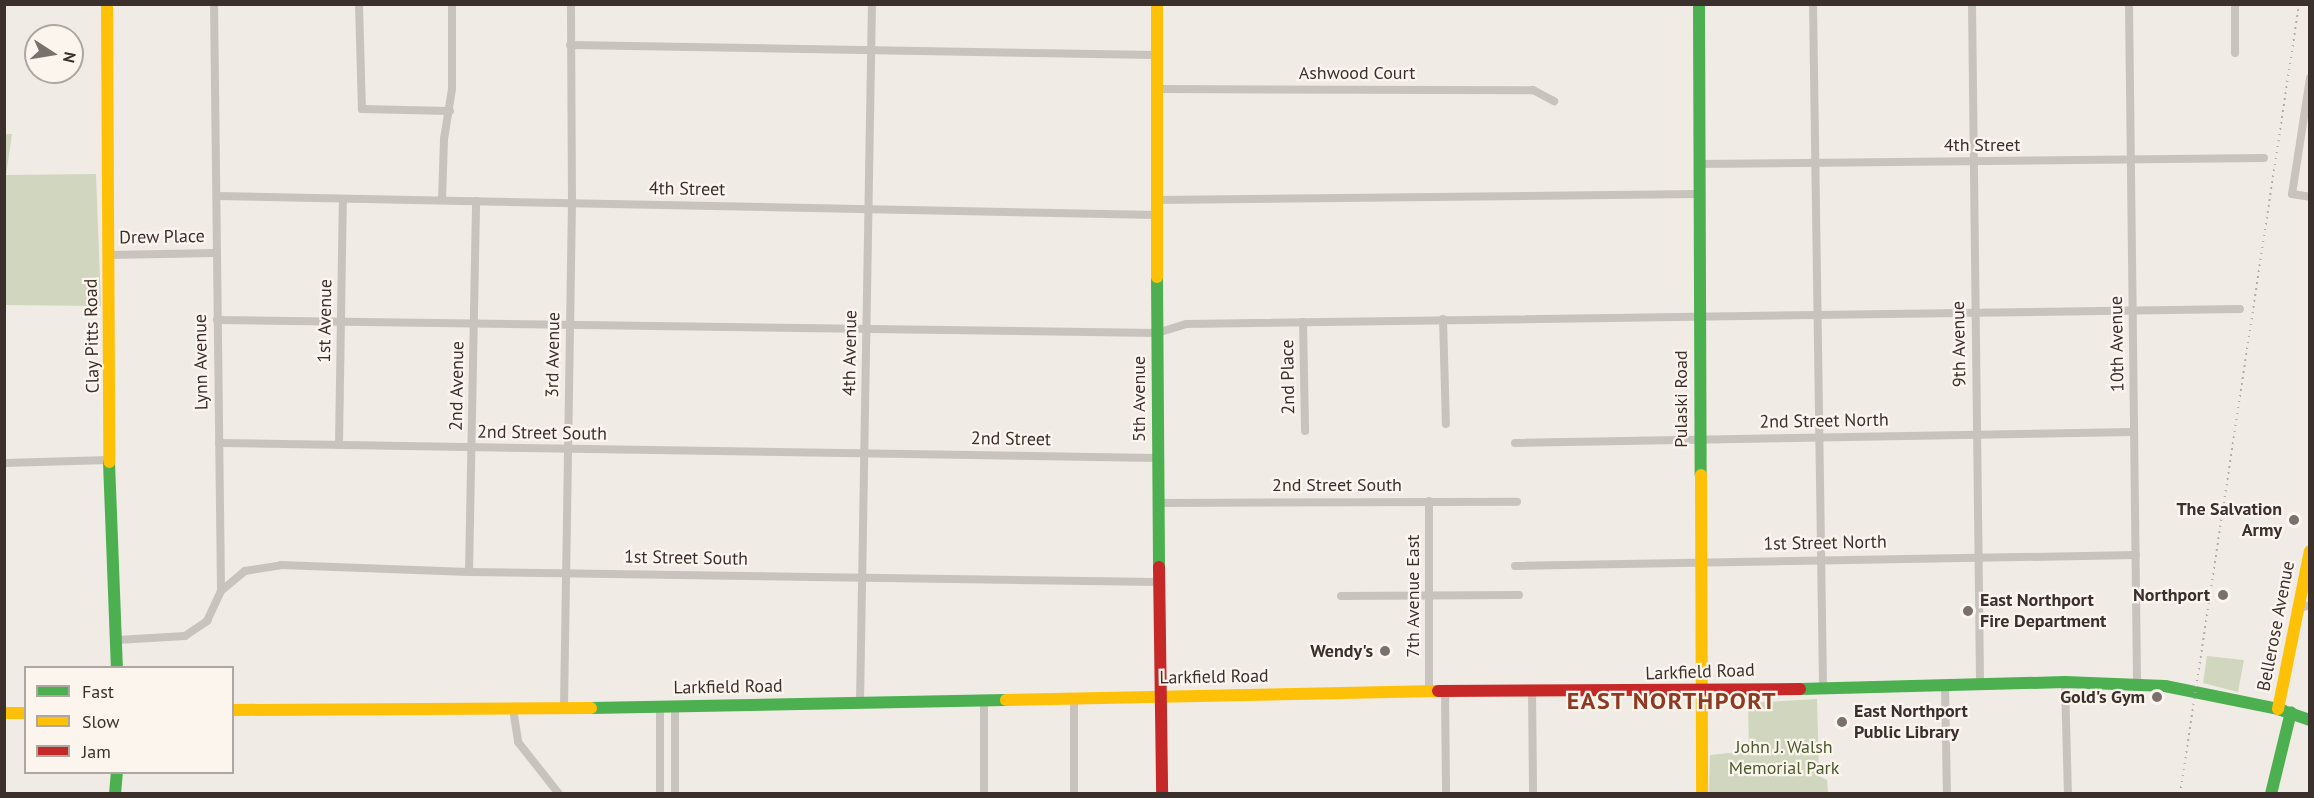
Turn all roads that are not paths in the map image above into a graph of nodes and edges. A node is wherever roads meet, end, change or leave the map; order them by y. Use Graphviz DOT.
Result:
graph roads {
  1 [pos="107,4"];
  2 [pos="214,4"];
  3 [pos="359,4"];
  4 [pos="452,4"];
  5 [pos="571,4"];
  6 [pos="872,4"];
  7 [pos="1157,4"];
  8 [pos="1699,4"];
  9 [pos="1814,4"];
  10 [pos="1972,4"];
  11 [pos="2129,4"];
  12 [pos="2235,4"];
  13 [pos="570,45"];
  14 [pos="871,50"];
  15 [pos="2235,53"];
  16 [pos="1156,55"];
  17 [pos="2310,78"];
  18 [pos="1157,89"];
  19 [pos="1554,101"];
  20 [pos="450,111"];
  21 [pos="2264,158"];
  22 [pos="2131,159"];
  23 [pos="1974,161"];
  24 [pos="1699,164"];
  25 [pos="1816,164"];
  26 [pos="1699,194"];
  27 [pos="217,196"];
  28 [pos="2310,196"];
  29 [pos="343,199"];
  30 [pos="442,200"];
  31 [pos="1156,200"];
  32 [pos="476,201"];
  33 [pos="572,204"];
  34 [pos="870,208"];
  35 [pos="1157,215"];
  36 [pos="216,253"];
  37 [pos="108,255"];
  38 [pos="2240,309"];
  39 [pos="2132,310"];
  40 [pos="1975,312"];
  41 [pos="1818,315"];
  42 [pos="1699,316"];
  43 [pos="217,320"];
  44 [pos="1443,320"];
  45 [pos="342,322"];
  46 [pos="1303,322"];
  47 [pos="474,324"];
  48 [pos="570,326"];
  49 [pos="867,331"];
  50 [pos="1156,333"];
  51 [pos="1446,424"];
  52 [pos="1305,431"];
  53 [pos="2134,432"];
  54 [pos="1976,435"];
  55 [pos="1820,438"];
  56 [pos="1700,440"];
  57 [pos="219,443"];
  58 [pos="1515,443"];
  59 [pos="339,445"];
  60 [pos="472,448"];
  61 [pos="568,450"];
  62 [pos="865,453"];
  63 [pos="1157,458"];
  64 [pos="109,460"];
  65 [pos="4,463"];
  66 [pos="1429,501"];
  67 [pos="1517,502"];
  68 [pos="1158,503"];
  69 [pos="2310,551"];
  70 [pos="2136,555"];
  71 [pos="1979,558"];
  72 [pos="1822,560"];
  73 [pos="1700,562"];
  74 [pos="1515,566"];
  75 [pos="469,572"];
  76 [pos="567,572"];
  77 [pos="863,577"];
  78 [pos="1158,582"];
  79 [pos="221,591"];
  80 [pos="1519,595"];
  81 [pos="1341,596"];
  82 [pos="1429,596"];
  83 [pos="2303,607"];
  84 [pos="117,640"];
  85 [pos="117,666"];
  86 [pos="2065,682"];
  87 [pos="1980,683"];
  88 [pos="2137,683"];
  89 [pos="1945,684"];
  90 [pos="1823,686"];
  91 [pos="1430,691"];
  92 [pos="1445,691"];
  93 [pos="1532,691"];
  94 [pos="1702,692"];
  95 [pos="1160,696"];
  96 [pos="1074,698"];
  97 [pos="984,701"];
  98 [pos="860,703"];
  99 [pos="564,706"];
  100 [pos="660,706"];
  101 [pos="675,706"];
  102 [pos="513,709"];
  103 [pos="2278,709"];
  104 [pos="234,710"];
  105 [pos="2291,712"];
  106 [pos="2310,712"];
  107 [pos="4,713"];
  108 [pos="24,713"];
  109 [pos="2310,720"];
  110 [pos="660,764"];
  111 [pos="675,764"];
  112 [pos="117,774"];
  113 [pos="115,794"];
  114 [pos="558,794"];
  115 [pos="660,794"];
  116 [pos="675,794"];
  117 [pos="984,794"];
  118 [pos="1074,794"];
  119 [pos="1162,794"];
  120 [pos="1446,794"];
  121 [pos="1533,794"];
  122 [pos="1702,794"];
  123 [pos="1947,794"];
  124 [pos="2068,794"];
  125 [pos="2271,794"];
  1 -- 37 [label="main road, Clay Pitts Road"];
  2 -- 27 [label="street, Lynn Avenue"];
  3 -- 20 [label="street"];
  4 -- 20 [label="street"];
  5 -- 13 [label="street, 3rd Avenue"];
  6 -- 14 [label="street, 4th Avenue"];
  7 -- 16 [label="main road, 5th Avenue"];
  8 -- 24 [label="main road, Pulaski Road"];
  9 -- 25 [label="street"];
  10 -- 23 [label="street, 9th Avenue"];
  11 -- 22 [label="street, 10th Avenue"];
  12 -- 15 [label="street"];
  13 -- 14 [label="street"];
  13 -- 33 [label="street, 3rd Avenue"];
  14 -- 16 [label="street"];
  14 -- 34 [label="street, 4th Avenue"];
  16 -- 18 [label="main road, 5th Avenue"];
  17 -- 28 [label="street"];
  18 -- 19 [label="street, Ashwood Court"];
  18 -- 31 [label="main road, 5th Avenue"];
  20 -- 30 [label="street"];
  21 -- 22 [label="street, 4th Street"];
  22 -- 23 [label="street, 4th Street"];
  22 -- 39 [label="street, 10th Avenue"];
  23 -- 25 [label="street, 4th Street"];
  23 -- 40 [label="street, 9th Avenue"];
  24 -- 25 [label="street, 4th Street"];
  24 -- 26 [label="main road, Pulaski Road"];
  25 -- 41 [label="street"];
  26 -- 31 [label="street"];
  26 -- 42 [label="main road, Pulaski Road"];
  27 -- 29 [label="street, 4th Street"];
  27 -- 36 [label="street, Lynn Avenue"];
  29 -- 30 [label="street, 4th Street"];
  29 -- 45 [label="street, 1st Avenue"];
  30 -- 32 [label="street, 4th Street"];
  31 -- 35 [label="main road, 5th Avenue"];
  32 -- 33 [label="street, 4th Street"];
  32 -- 47 [label="street, 2nd Avenue"];
  33 -- 34 [label="street, 4th Street"];
  33 -- 48 [label="street, 3rd Avenue"];
  34 -- 35 [label="street, 4th Street"];
  34 -- 49 [label="street, 4th Avenue"];
  35 -- 50 [label="main road, 5th Avenue"];
  36 -- 37 [label="street, Drew Place"];
  36 -- 43 [label="street, Lynn Avenue"];
  37 -- 64 [label="main road, Clay Pitts Road"];
  38 -- 39 [label="street"];
  39 -- 40 [label="street"];
  39 -- 53 [label="street, 10th Avenue"];
  40 -- 41 [label="street"];
  40 -- 54 [label="street, 9th Avenue"];
  41 -- 42 [label="street"];
  41 -- 55 [label="street"];
  42 -- 44 [label="street"];
  42 -- 56 [label="main road, Pulaski Road"];
  43 -- 45 [label="street"];
  43 -- 57 [label="street, Lynn Avenue"];
  44 -- 46 [label="street"];
  44 -- 51 [label="street"];
  45 -- 47 [label="street"];
  45 -- 59 [label="street, 1st Avenue"];
  46 -- 50 [label="street"];
  46 -- 52 [label="street, 2nd Place"];
  47 -- 48 [label="street"];
  47 -- 60 [label="street, 2nd Avenue"];
  48 -- 49 [label="street"];
  48 -- 61 [label="street, 3rd Avenue"];
  49 -- 50 [label="street"];
  49 -- 62 [label="street, 4th Avenue"];
  50 -- 63 [label="main road, 5th Avenue"];
  53 -- 54 [label="street, 2nd Street North"];
  53 -- 70 [label="street, 10th Avenue"];
  54 -- 55 [label="street, 2nd Street North"];
  54 -- 71 [label="street, 9th Avenue"];
  55 -- 56 [label="street, 2nd Street North"];
  55 -- 72 [label="street"];
  56 -- 58 [label="street, 2nd Street North"];
  56 -- 73 [label="main road, Pulaski Road"];
  57 -- 59 [label="street, 2nd Street South"];
  57 -- 79 [label="street, Lynn Avenue"];
  59 -- 60 [label="street, 2nd Street South"];
  60 -- 61 [label="street, 2nd Street South"];
  60 -- 75 [label="street, 2nd Avenue"];
  61 -- 62 [label="street, 2nd Street South"];
  61 -- 76 [label="street, 3rd Avenue"];
  62 -- 63 [label="street, 2nd Street"];
  62 -- 77 [label="street, 4th Avenue"];
  63 -- 68 [label="main road, 5th Avenue"];
  64 -- 65 [label="street"];
  64 -- 84 [label="main road, Clay Pitts Road"];
  66 -- 67 [label="street, 2nd Street South"];
  66 -- 68 [label="street, 2nd Street South"];
  66 -- 82 [label="street, 7th Avenue East"];
  68 -- 78 [label="main road, 5th Avenue"];
  69 -- 83 [label="main road, Bellerose Avenue"];
  70 -- 71 [label="street, 1st Street North"];
  70 -- 88 [label="street, 10th Avenue"];
  71 -- 72 [label="street, 1st Street North"];
  71 -- 87 [label="street, 9th Avenue"];
  72 -- 73 [label="street, 1st Street North"];
  72 -- 90 [label="street"];
  73 -- 74 [label="street, 1st Street North"];
  73 -- 94 [label="main road, Pulaski Road"];
  75 -- 76 [label="street, 1st Street South"];
  75 -- 79 [label="street, 1st Street South"];
  76 -- 77 [label="street, 1st Street South"];
  76 -- 99 [label="street, 3rd Avenue"];
  77 -- 78 [label="street, 1st Street South"];
  77 -- 98 [label="street, 4th Avenue"];
  78 -- 95 [label="main road, 5th Avenue"];
  79 -- 84 [label="street, Lynn Avenue"];
  80 -- 82 [label="street"];
  81 -- 82 [label="street"];
  82 -- 91 [label="street, 7th Avenue East"];
  83 -- 103 [label="main road, Bellerose Avenue"];
  84 -- 85 [label="main road, Clay Pitts Road"];
  86 -- 87 [label="main road, Larkfield Road"];
  86 -- 88 [label="main road, Larkfield Road"];
  86 -- 124 [label="street"];
  87 -- 89 [label="main road, Larkfield Road"];
  88 -- 103 [label="main road, Larkfield Road"];
  89 -- 90 [label="main road, Larkfield Road"];
  89 -- 123 [label="street"];
  90 -- 94 [label="main road, Larkfield Road"];
  91 -- 92 [label="main road, Larkfield Road"];
  91 -- 95 [label="main road, Larkfield Road"];
  92 -- 93 [label="main road, Larkfield Road"];
  92 -- 120 [label="street"];
  93 -- 94 [label="main road, Larkfield Road"];
  93 -- 121 [label="street"];
  94 -- 122 [label="main road, Pulaski Road"];
  95 -- 96 [label="main road, Larkfield Road"];
  95 -- 119 [label="main road, 5th Avenue"];
  96 -- 97 [label="main road, Larkfield Road"];
  96 -- 118 [label="street"];
  97 -- 98 [label="main road, Larkfield Road"];
  97 -- 117 [label="street"];
  98 -- 101 [label="main road, Larkfield Road"];
  99 -- 100 [label="main road, Larkfield Road"];
  99 -- 102 [label="main road, Larkfield Road"];
  100 -- 101 [label="main road, Larkfield Road"];
  100 -- 110 [label="street"];
  101 -- 111 [label="street"];
  102 -- 104 [label="main road, Larkfield Road"];
  102 -- 114 [label="street"];
  103 -- 105 [label="main road, Larkfield Road"];
  105 -- 106 [label="main road"];
  105 -- 109 [label="main road"];
  105 -- 125 [label="main road, Bellerose Avenue"];
  107 -- 108 [label="main road"];
  110 -- 111 [label="street"];
  110 -- 115 [label="street"];
  111 -- 116 [label="street"];
  112 -- 113 [label="main road"];
}
